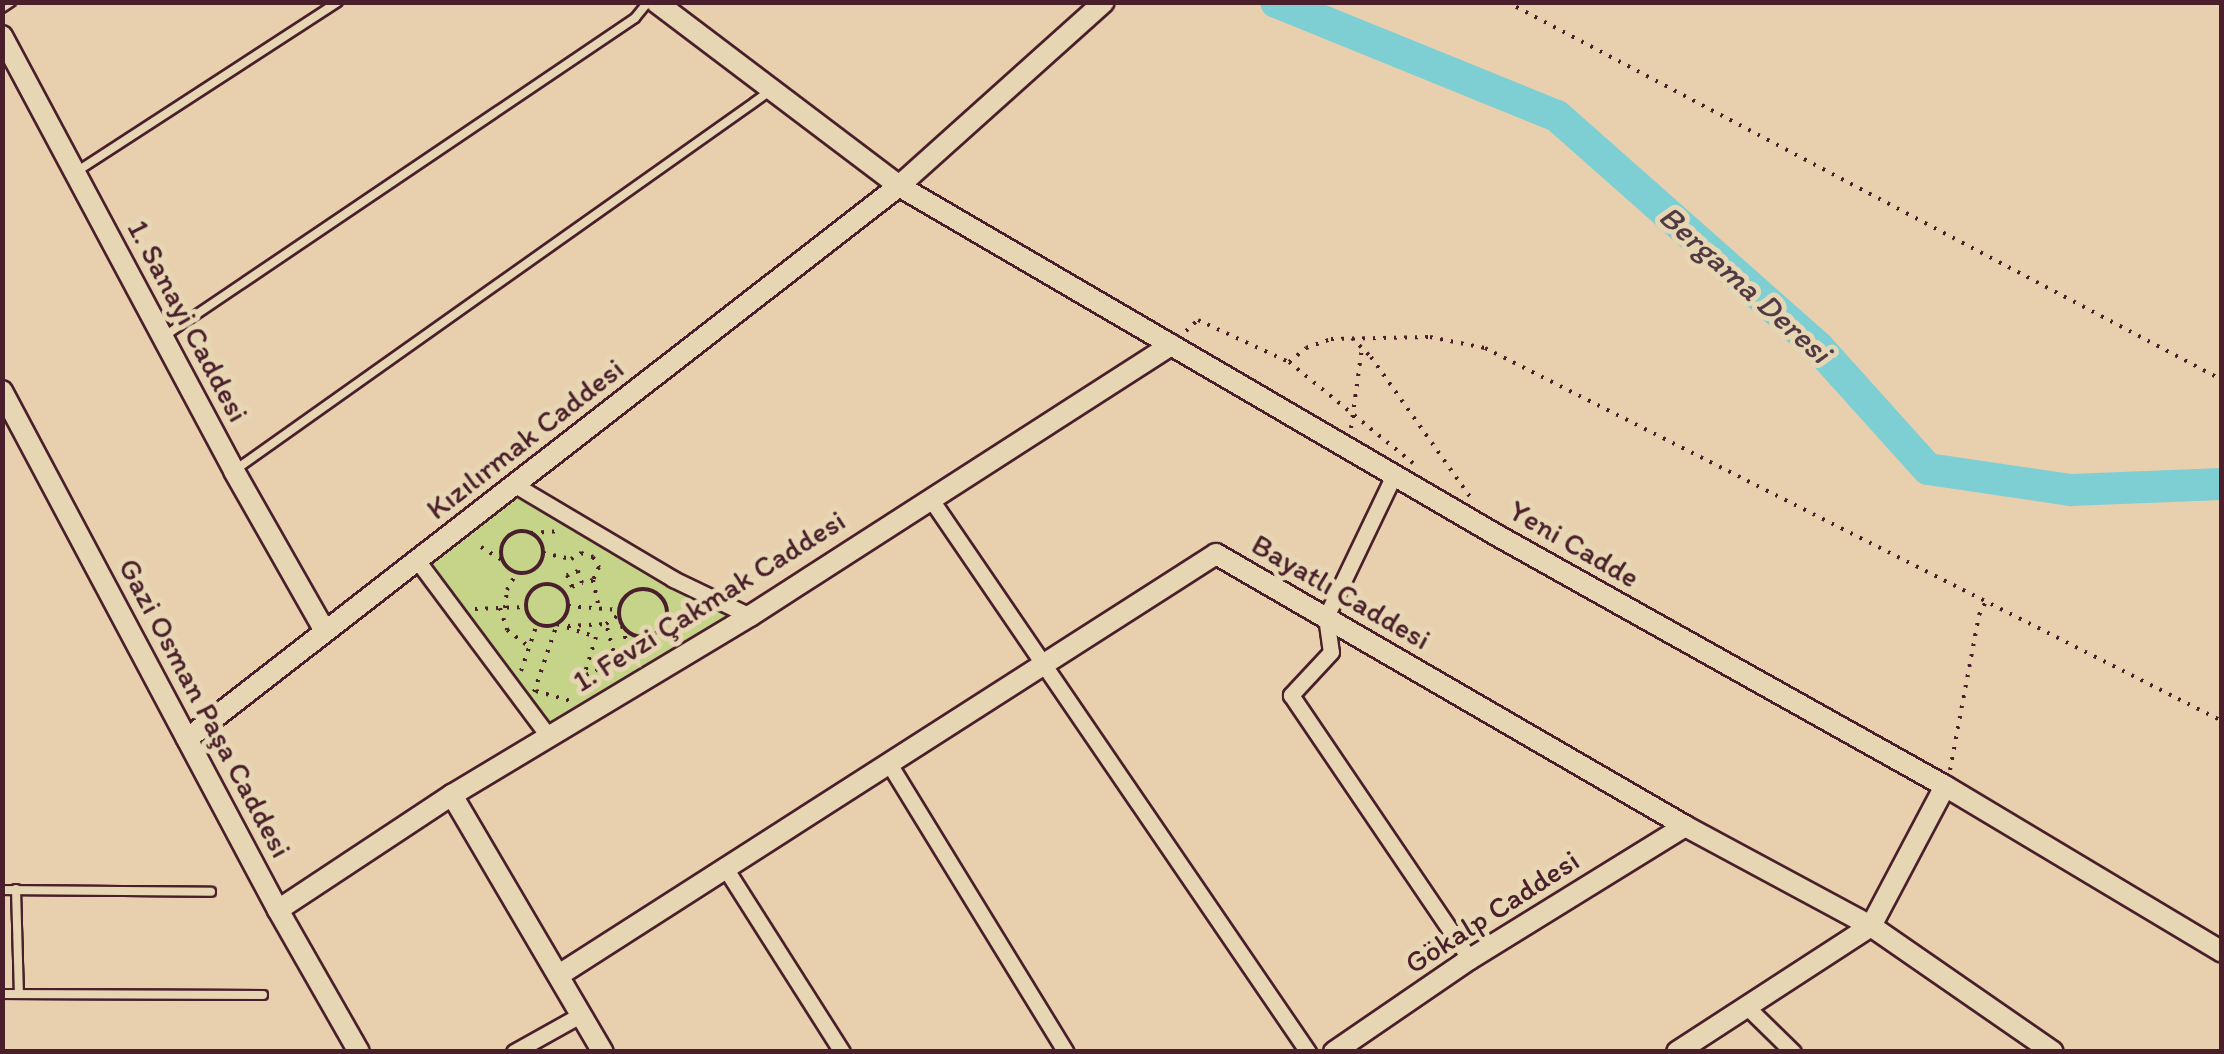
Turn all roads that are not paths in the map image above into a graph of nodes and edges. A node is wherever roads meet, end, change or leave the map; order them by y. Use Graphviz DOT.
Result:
graph roads {
  1 [pos="11,2"];
  2 [pos="338,2"];
  3 [pos="648,2"];
  4 [pos="656,2"];
  5 [pos="2,8"];
  6 [pos="1098,8"];
  7 [pos="2,36"];
  8 [pos="774,89"];
  9 [pos="76,172"];
  10 [pos="898,186"];
  11 [pos="162,337"];
  12 [pos="1171,344"];
  13 [pos="2,391"];
  14 [pos="234,471"];
  15 [pos="1394,475"];
  16 [pos="515,485"];
  17 [pos="930,498"];
  18 [pos="418,560"];
  19 [pos="750,616"];
  20 [pos="1326,617"];
  21 [pos="325,631"];
  22 [pos="1046,663"];
  23 [pos="548,736"];
  24 [pos="187,739"];
  25 [pos="888,762"];
  26 [pos="1945,786"];
  27 [pos="452,795"];
  28 [pos="1685,826"];
  29 [pos="724,866"];
  30 [pos="16,889"];
  31 [pos="2,890"];
  32 [pos="211,892"];
  33 [pos="278,910"];
  34 [pos="1870,926"];
  35 [pos="2222,952"];
  36 [pos="1470,959"];
  37 [pos="559,974"];
  38 [pos="2,994"];
  39 [pos="19,994"];
  40 [pos="264,995"];
  41 [pos="1745,1006"];
  42 [pos="582,1014"];
  43 [pos="359,1052"];
  44 [pos="514,1052"];
  45 [pos="603,1052"];
  46 [pos="842,1052"];
  47 [pos="1066,1052"];
  48 [pos="1308,1052"];
  49 [pos="1334,1052"];
  50 [pos="1677,1052"];
  51 [pos="1793,1052"];
  52 [pos="2053,1052"];
  1 -- 5 [label="lane"];
  2 -- 9 [label="lane"];
  3 -- 11 [label="lane"];
  4 -- 8 [label="street, Yeni Cadde"];
  6 -- 10 [label="street, Kızılırmak Caddesi"];
  7 -- 9 [label="street, 1. Sanayi Caddesi"];
  8 -- 10 [label="street, Yeni Cadde"];
  8 -- 14 [label="lane"];
  9 -- 11 [label="street, 1. Sanayi Caddesi"];
  10 -- 12 [label="street, Yeni Cadde"];
  10 -- 16 [label="street, Kızılırmak Caddesi"];
  11 -- 14 [label="street, 1. Sanayi Caddesi"];
  12 -- 15 [label="street, Yeni Cadde"];
  12 -- 17 [label="street, 1. Fevzi Çakmak Caddesi"];
  13 -- 24 [label="street, Gazi Osman Paşa Caddesi"];
  14 -- 21 [label="street, 1. Sanayi Caddesi"];
  15 -- 20 [label="street"];
  15 -- 26 [label="street, Yeni Cadde"];
  16 -- 18 [label="street, Kızılırmak Caddesi"];
  16 -- 19 [label="street"];
  17 -- 19 [label="street, 1. Fevzi Çakmak Caddesi"];
  17 -- 22 [label="street"];
  18 -- 21 [label="street, Kızılırmak Caddesi"];
  18 -- 23 [label="street"];
  19 -- 23 [label="street, 1. Fevzi Çakmak Caddesi"];
  20 -- 22 [label="street, Bayatlı Caddesi"];
  20 -- 28 [label="street, Bayatlı Caddesi"];
  20 -- 36 [label="street"];
  21 -- 24 [label="street, Kızılırmak Caddesi"];
  22 -- 25 [label="street, Bayatlı Caddesi"];
  22 -- 48 [label="street"];
  23 -- 27 [label="street, 1. Fevzi Çakmak Caddesi"];
  24 -- 33 [label="street, Gazi Osman Paşa Caddesi"];
  25 -- 29 [label="street, Bayatlı Caddesi"];
  25 -- 47 [label="street"];
  26 -- 34 [label="street"];
  26 -- 35 [label="street, Yeni Cadde"];
  27 -- 33 [label="street, 1. Fevzi Çakmak Caddesi"];
  27 -- 37 [label="street"];
  28 -- 34 [label="street, Bayatlı Caddesi"];
  28 -- 36 [label="street, Gökalp Caddesi"];
  29 -- 37 [label="street, Bayatlı Caddesi"];
  29 -- 46 [label="street"];
  30 -- 31 [label="lane"];
  30 -- 32 [label="lane"];
  30 -- 39 [label="lane"];
  33 -- 43 [label="street, Gazi Osman Paşa Caddesi"];
  34 -- 41 [label="street"];
  34 -- 52 [label="street, Bayatlı Caddesi"];
  36 -- 49 [label="street, Gökalp Caddesi"];
  37 -- 42 [label="street"];
  38 -- 39 [label="lane"];
  39 -- 40 [label="lane"];
  41 -- 50 [label="street"];
  41 -- 51 [label="street"];
  42 -- 44 [label="street"];
  42 -- 45 [label="street"];
}
